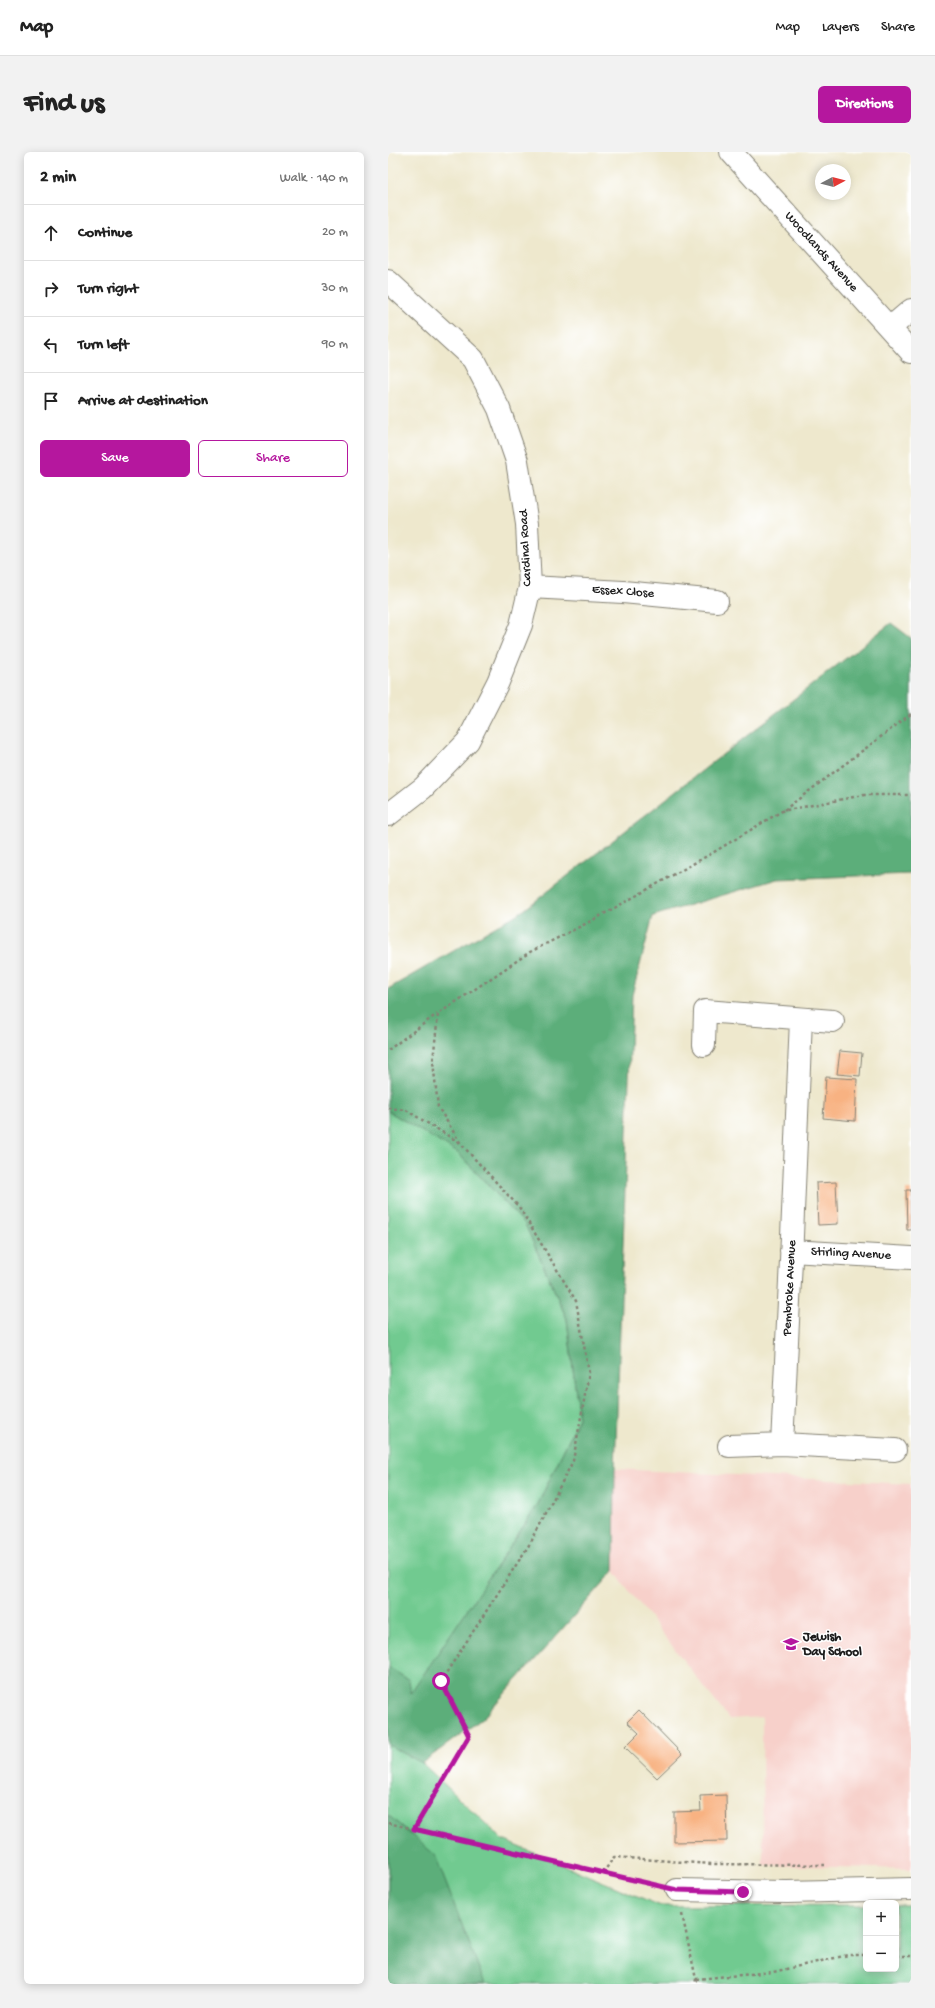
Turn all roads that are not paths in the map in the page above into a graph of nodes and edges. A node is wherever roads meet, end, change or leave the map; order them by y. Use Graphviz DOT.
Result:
graph roads {
  1 [pos="731,152"];
  2 [pos="388,281"];
  3 [pos="911,310"];
  4 [pos="890,328"];
  5 [pos="911,352"];
  6 [pos="530,587"];
  7 [pos="717,601"];
  8 [pos="388,815"];
  9 [pos="801,1019"];
  10 [pos="833,1021"];
  11 [pos="704,1045"];
  12 [pos="791,1251"];
  13 [pos="911,1258"];
  14 [pos="782,1444"];
  15 [pos="729,1446"];
  16 [pos="895,1450"];
  17 [pos="911,1889"];
  18 [pos="677,1890"];
  1 -- 4 [label="street, Woodlands Avenue"];
  2 -- 6 [label="street, Cardinal Road"];
  3 -- 4 [label="street"];
  4 -- 5 [label="street, Woodlands Avenue"];
  6 -- 7 [label="street, Essex Close"];
  6 -- 8 [label="street, Cardinal Road"];
  9 -- 10 [label="street"];
  9 -- 11 [label="street"];
  9 -- 12 [label="street, Pembroke Avenue"];
  12 -- 13 [label="street, Stirling Avenue"];
  12 -- 14 [label="street, Pembroke Avenue"];
  14 -- 15 [label="street"];
  14 -- 16 [label="street"];
  17 -- 18 [label="street"];
}
